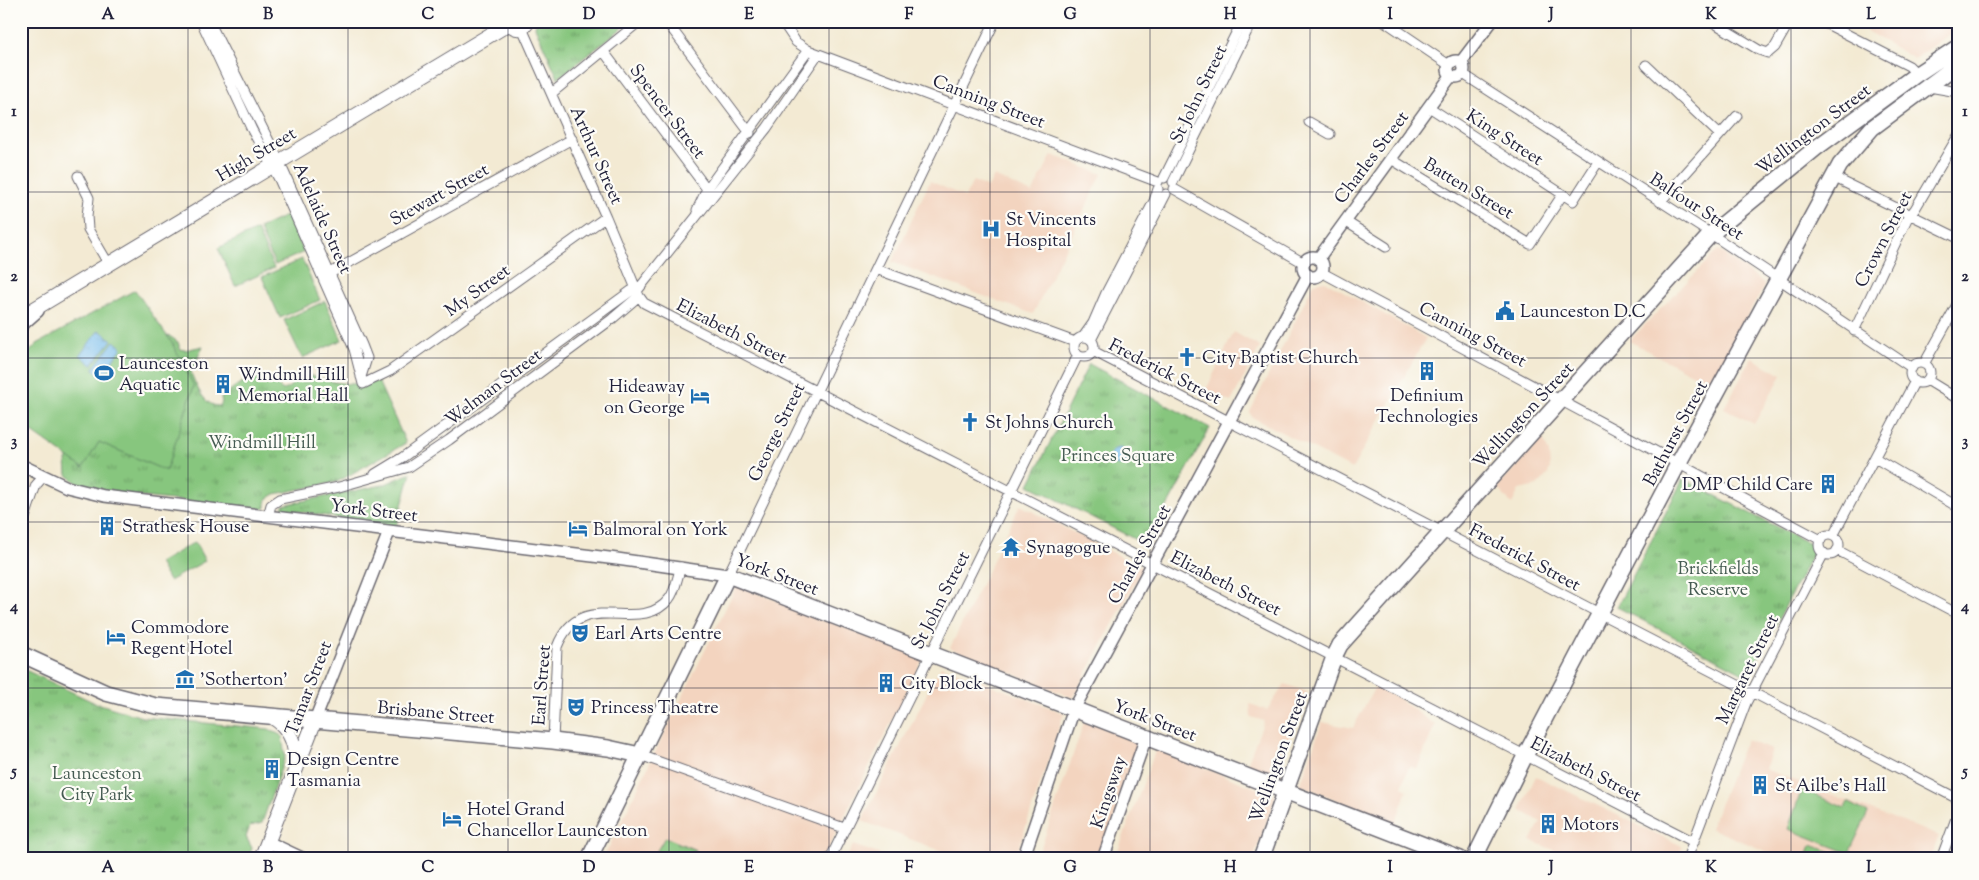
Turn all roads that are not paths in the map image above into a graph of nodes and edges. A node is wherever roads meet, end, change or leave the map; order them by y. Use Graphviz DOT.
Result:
graph roads {
  1 [pos="640,21"];
  2 [pos="666,21"];
  3 [pos="782,21"];
  4 [pos="995,21"];
  5 [pos="1242,21"];
  6 [pos="1252,21"];
  7 [pos="1384,21"];
  8 [pos="1492,21"];
  9 [pos="1711,21"];
  10 [pos="1790,21"];
  11 [pos="1821,21"];
  12 [pos="207,23"];
  13 [pos="518,23"];
  14 [pos="1958,41"];
  15 [pos="1958,47"];
  16 [pos="808,50"];
  17 [pos="604,52"];
  18 [pos="1231,53"];
  19 [pos="818,54"];
  20 [pos="1958,64"];
  21 [pos="1646,65"];
  22 [pos="1958,71"];
  23 [pos="1454,72"];
  24 [pos="1917,74"];
  25 [pos="1958,81"];
  26 [pos="1924,88"];
  27 [pos="1958,92"];
  28 [pos="552,93"];
  29 [pos="954,106"];
  30 [pos="1429,107"];
  31 [pos="1737,116"];
  32 [pos="1310,122"];
  33 [pos="750,133"];
  34 [pos="1330,134"];
  35 [pos="1720,135"];
  36 [pos="1958,136"];
  37 [pos="572,139"];
  38 [pos="1391,159"];
  39 [pos="1598,162"];
  40 [pos="279,170"];
  41 [pos="78,176"];
  42 [pos="1833,177"];
  43 [pos="1166,186"];
  44 [pos="706,189"];
  45 [pos="1563,194"];
  46 [pos="1660,202"];
  47 [pos="1911,214"];
  48 [pos="606,217"];
  49 [pos="690,221"];
  50 [pos="1345,221"];
  51 [pos="1711,234"];
  52 [pos="1958,238"];
  53 [pos="1386,247"];
  54 [pos="1318,259"];
  55 [pos="108,263"];
  56 [pos="1304,263"];
  57 [pos="876,268"];
  58 [pos="1321,272"];
  59 [pos="326,275"];
  60 [pos="1308,275"];
  61 [pos="1777,279"];
  62 [pos="637,292"];
  63 [pos="50,300"];
  64 [pos="1958,303"];
  65 [pos="21,317"];
  66 [pos="21,326"];
  67 [pos="1854,331"];
  68 [pos="1083,340"];
  69 [pos="1093,352"];
  70 [pos="1078,355"];
  71 [pos="1924,364"];
  72 [pos="1912,368"];
  73 [pos="362,380"];
  74 [pos="1927,380"];
  75 [pos="1915,381"];
  76 [pos="816,392"];
  77 [pos="1958,399"];
  78 [pos="1562,401"];
  79 [pos="1230,422"];
  80 [pos="1875,458"];
  81 [pos="21,460"];
  82 [pos="1678,464"];
  83 [pos="21,465"];
  84 [pos="44,476"];
  85 [pos="355,483"];
  86 [pos="1012,492"];
  87 [pos="1958,507"];
  88 [pos="268,516"];
  89 [pos="22,527"];
  90 [pos="1442,531"];
  91 [pos="389,532"];
  92 [pos="1833,536"];
  93 [pos="1821,540"];
  94 [pos="1837,550"];
  95 [pos="1824,554"];
  96 [pos="1154,564"];
  97 [pos="680,567"];
  98 [pos="728,575"];
  99 [pos="1958,614"];
  100 [pos="1601,615"];
  101 [pos="21,654"];
  102 [pos="930,654"];
  103 [pos="1334,657"];
  104 [pos="1750,693"];
  105 [pos="1074,709"];
  106 [pos="274,718"];
  107 [pos="315,720"];
  108 [pos="1146,737"];
  109 [pos="553,741"];
  110 [pos="640,755"];
  111 [pos="1525,756"];
  112 [pos="295,773"];
  113 [pos="1285,791"];
  114 [pos="1956,796"];
  115 [pos="1958,813"];
  116 [pos="844,828"];
  117 [pos="268,842"];
  118 [pos="1694,842"];
  119 [pos="261,859"];
  120 [pos="304,859"];
  121 [pos="589,859"];
  122 [pos="830,859"];
  123 [pos="1023,859"];
  124 [pos="1103,859"];
  125 [pos="1261,859"];
  126 [pos="1460,859"];
  127 [pos="1474,859"];
  128 [pos="1687,859"];
  129 [pos="1941,859"];
  1 -- 17 [label="street"];
  2 -- 33 [label="street"];
  3 -- 16 [label="street"];
  4 -- 29 [label="street, George Street"];
  5 -- 18 [label="street, St John Street"];
  6 -- 18 [label="street, St John Street"];
  7 -- 23 [label="street, Balfour Street"];
  8 -- 23 [label="street"];
  9 -- 10 [label="street"];
  11 -- 24 [label="street"];
  12 -- 40 [label="street, Adelaide Street"];
  13 -- 28 [label="street, Arthur Street"];
  13 -- 40 [label="main road, High Street"];
  14 -- 24 [label="main road, Wellington Street"];
  15 -- 24 [label="highway, Wellington Street"];
  16 -- 19 [label="street, Canning Street"];
  16 -- 33 [label="street, Welman Street"];
  17 -- 28 [label="street"];
  17 -- 44 [label="street, Spencer Street"];
  18 -- 43 [label="street, St John Street"];
  19 -- 29 [label="street, Canning Street"];
  19 -- 49 [label="street, Welman Street"];
  20 -- 26 [label="highway, Bathurst Street"];
  21 -- 35 [label="street"];
  22 -- 25 [label="street"];
  23 -- 30 [label="street, Charles Street"];
  23 -- 39 [label="street, Balfour Street"];
  24 -- 51 [label="highway, Wellington Street"];
  26 -- 27 [label="street"];
  26 -- 42 [label="highway, Bathurst Street"];
  28 -- 37 [label="street, Arthur Street"];
  29 -- 43 [label="street, Canning Street"];
  29 -- 57 [label="street, George Street"];
  30 -- 38 [label="street, Charles Street"];
  30 -- 45 [label="street, King Street"];
  31 -- 35 [label="street"];
  32 -- 34 [label="street"];
  33 -- 44 [label="street, Welman Street"];
  35 -- 46 [label="street"];
  36 -- 47 [label="street, Crown Street"];
  37 -- 48 [label="street, Arthur Street"];
  37 -- 59 [label="street, Stewart Street"];
  38 -- 45 [label="street, Batten Street"];
  38 -- 50 [label="street, Charles Street"];
  39 -- 45 [label="street"];
  39 -- 46 [label="street, Balfour Street"];
  40 -- 55 [label="main road, High Street"];
  40 -- 59 [label="street, Adelaide Street"];
  41 -- 55 [label="street"];
  42 -- 47 [label="street"];
  42 -- 61 [label="highway, Bathurst Street"];
  43 -- 56 [label="street, Canning Street"];
  43 -- 68 [label="street, St John Street"];
  44 -- 49 [label="street, Welman Street"];
  46 -- 51 [label="street, Balfour Street"];
  47 -- 52 [label="street"];
  47 -- 67 [label="street, Crown Street"];
  48 -- 62 [label="street, Arthur Street"];
  48 -- 73 [label="street, My Street"];
  49 -- 62 [label="street, Welman Street"];
  50 -- 53 [label="street"];
  50 -- 54 [label="street, Charles Street"];
  51 -- 61 [label="street, Balfour Street"];
  51 -- 78 [label="highway, Wellington Street"];
  54 -- 56 [label="street"];
  54 -- 58 [label="street"];
  55 -- 63 [label="main road, High Street"];
  56 -- 60 [label="street"];
  57 -- 68 [label="street"];
  57 -- 76 [label="street, George Street"];
  58 -- 60 [label="street"];
  58 -- 78 [label="street, Canning Street"];
  59 -- 73 [label="street, Adelaide Street"];
  60 -- 79 [label="street, Charles Street"];
  61 -- 67 [label="street, Balfour Street"];
  61 -- 82 [label="highway, Bathurst Street"];
  62 -- 76 [label="street, Elizabeth Street"];
  62 -- 85 [label="street, Welman Street"];
  62 -- 85 [label="street, Welman Street"];
  63 -- 65 [label="main road, High Street"];
  63 -- 66 [label="street"];
  64 -- 71 [label="street"];
  67 -- 72 [label="street, Balfour Street"];
  68 -- 69 [label="street"];
  68 -- 70 [label="street"];
  69 -- 70 [label="street"];
  69 -- 79 [label="street, Frederick Street"];
  70 -- 86 [label="street, St John Street"];
  71 -- 72 [label="street"];
  71 -- 74 [label="street"];
  72 -- 75 [label="street"];
  74 -- 75 [label="street"];
  74 -- 77 [label="street"];
  75 -- 80 [label="street"];
  76 -- 86 [label="street, Elizabeth Street"];
  76 -- 98 [label="street, George Street"];
  78 -- 82 [label="street, Canning Street"];
  78 -- 90 [label="highway, Wellington Street"];
  79 -- 90 [label="street, Frederick Street"];
  79 -- 96 [label="street, Charles Street"];
  80 -- 87 [label="street"];
  80 -- 92 [label="street"];
  81 -- 84 [label="street, York Street"];
  82 -- 93 [label="street, Canning Street"];
  82 -- 100 [label="highway, Bathurst Street"];
  83 -- 84 [label="street, York Street"];
  84 -- 88 [label="street, York Street"];
  84 -- 89 [label="street"];
  85 -- 88 [label="street, Welman Street"];
  86 -- 96 [label="street, Elizabeth Street"];
  86 -- 102 [label="street, St John Street"];
  88 -- 91 [label="street, York Street"];
  90 -- 100 [label="street, Frederick Street"];
  90 -- 103 [label="highway, Wellington Street"];
  91 -- 97 [label="street, York Street"];
  91 -- 107 [label="street, Tamar Street"];
  92 -- 93 [label="street"];
  92 -- 94 [label="street"];
  93 -- 95 [label="street"];
  94 -- 95 [label="street"];
  94 -- 99 [label="street"];
  95 -- 104 [label="street, Margaret Street"];
  96 -- 103 [label="street, Elizabeth Street"];
  96 -- 105 [label="street, Charles Street"];
  97 -- 98 [label="street, York Street"];
  97 -- 109 [label="street, Earl Street"];
  98 -- 102 [label="highway, York Street"];
  98 -- 110 [label="highway, George Street"];
  100 -- 104 [label="street, Frederick Street"];
  100 -- 111 [label="highway, Bathurst Street"];
  101 -- 106 [label="highway, Brisbane Street"];
  102 -- 105 [label="highway, York Street"];
  102 -- 116 [label="street, St John Street"];
  103 -- 111 [label="street, Elizabeth Street"];
  103 -- 113 [label="highway, Wellington Street"];
  104 -- 114 [label="street, Frederick Street"];
  104 -- 118 [label="street, Margaret Street"];
  105 -- 108 [label="highway, York Street"];
  105 -- 123 [label="street, Charles Street"];
  106 -- 107 [label="highway, Brisbane Street"];
  106 -- 112 [label="main road"];
  107 -- 109 [label="highway, Brisbane Street"];
  107 -- 112 [label="main road, Tamar Street"];
  108 -- 113 [label="highway, York Street"];
  108 -- 124 [label="street, Kingsway"];
  109 -- 110 [label="highway, Brisbane Street"];
  110 -- 116 [label="street, Brisbane Street"];
  110 -- 121 [label="highway, George Street"];
  111 -- 118 [label="street, Elizabeth Street"];
  111 -- 127 [label="highway, Bathurst Street"];
  112 -- 117 [label="main road, Tamar Street"];
  113 -- 125 [label="highway, Wellington Street"];
  113 -- 126 [label="highway, York Street"];
  115 -- 129 [label="street"];
  116 -- 122 [label="street, St John Street"];
  117 -- 119 [label="main road, Tamar Street"];
  117 -- 120 [label="street"];
  118 -- 128 [label="street, Margaret Street"];
}
